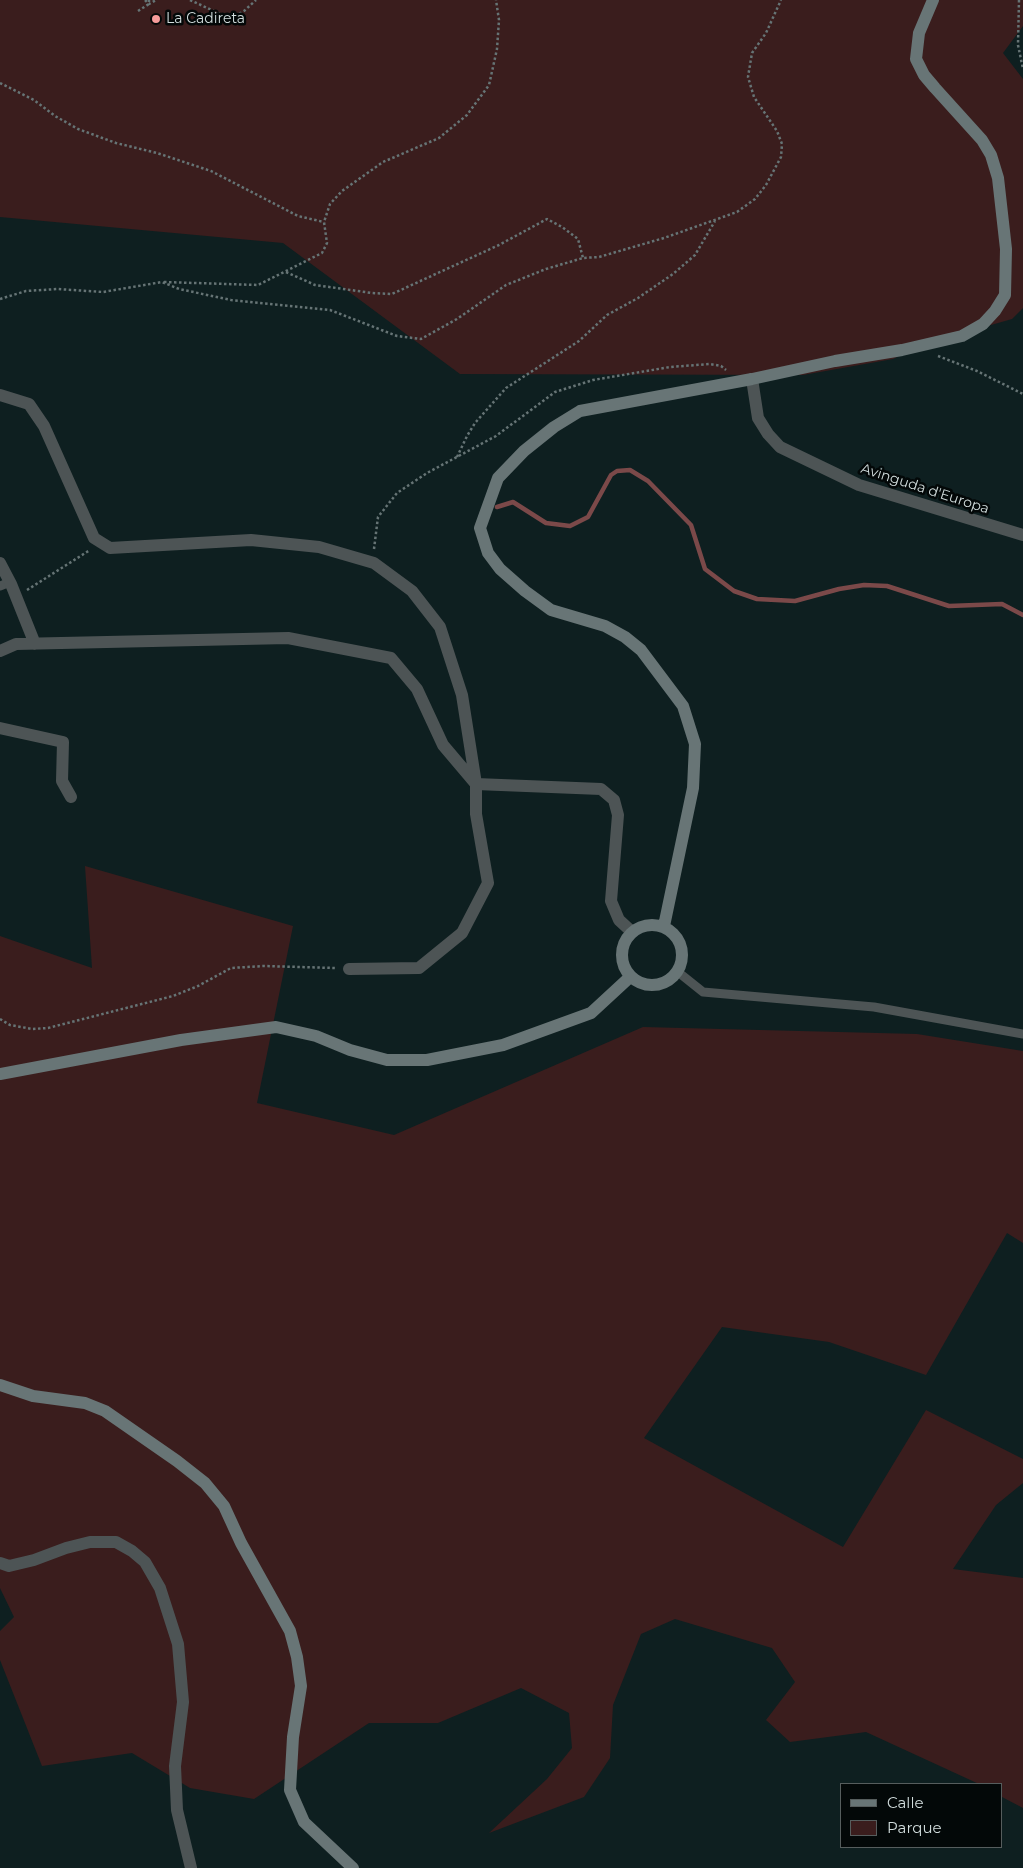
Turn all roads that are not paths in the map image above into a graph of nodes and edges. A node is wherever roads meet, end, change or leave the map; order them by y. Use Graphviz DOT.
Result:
graph roads {
  1 [pos="933,0"];
  2 [pos="752,379"];
  3 [pos="0,395"];
  4 [pos="1023,535"];
  5 [pos="0,563"];
  6 [pos="5,584"];
  7 [pos="35,644"];
  8 [pos="1,649"];
  9 [pos="0,728"];
  10 [pos="476,784"];
  11 [pos="71,797"];
  12 [pos="664,926"];
  13 [pos="632,932"];
  14 [pos="349,969"];
  15 [pos="678,972"];
  16 [pos="630,977"];
  17 [pos="1023,1034"];
  18 [pos="0,1074"];
  19 [pos="0,1385"];
  20 [pos="0,1563"];
  21 [pos="191,1868"];
  22 [pos="353,1868"];
  1 -- 2 [label="street"];
  2 -- 4 [label="street, Avinguda d'Europa"];
  2 -- 12 [label="street"];
  3 -- 10 [label="street"];
  5 -- 6 [label="street"];
  6 -- 7 [label="street"];
  7 -- 8 [label="street"];
  7 -- 10 [label="street"];
  9 -- 11 [label="street"];
  10 -- 13 [label="street"];
  10 -- 14 [label="street"];
  12 -- 13 [label="street"];
  12 -- 15 [label="street"];
  13 -- 16 [label="street"];
  15 -- 16 [label="street"];
  15 -- 17 [label="lane"];
  16 -- 18 [label="street"];
  19 -- 22 [label="street"];
  20 -- 21 [label="street"];
}
